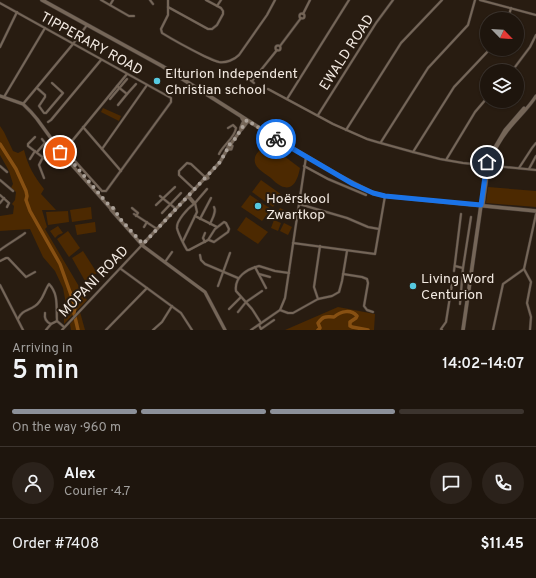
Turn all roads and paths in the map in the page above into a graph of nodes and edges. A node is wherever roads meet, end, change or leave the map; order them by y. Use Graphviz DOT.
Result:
graph roads {
  1 [pos="42,0"];
  2 [pos="101,0"];
  3 [pos="113,0"];
  4 [pos="150,0"];
  5 [pos="168,0"];
  6 [pos="206,0"];
  7 [pos="220,0"];
  8 [pos="275,0"];
  9 [pos="310,0"];
  10 [pos="349,0"];
  11 [pos="393,0"];
  12 [pos="442,0"];
  13 [pos="475,0"];
  14 [pos="480,0"];
  15 [pos="497,0"];
  16 [pos="0,3"];
  17 [pos="153,4"];
  18 [pos="496,4"];
  19 [pos="110,5"];
  20 [pos="217,6"];
  21 [pos="168,8"];
  22 [pos="511,8"];
  23 [pos="17,12"];
  24 [pos="510,12"];
  25 [pos="536,14"];
  26 [pos="134,16"];
  27 [pos="87,25"];
  28 [pos="45,28"];
  29 [pos="536,35"];
  30 [pos="73,44"];
  31 [pos="0,47"];
  32 [pos="483,56"];
  33 [pos="101,60"];
  34 [pos="517,64"];
  35 [pos="127,74"];
  36 [pos="127,79"];
  37 [pos="252,81"];
  38 [pos="52,84"];
  39 [pos="136,84"];
  40 [pos="147,85"];
  41 [pos="118,87"];
  42 [pos="37,88"];
  43 [pos="268,89"];
  44 [pos="127,94"];
  45 [pos="0,96"];
  46 [pos="536,96"];
  47 [pos="4,97"];
  48 [pos="110,99"];
  49 [pos="287,99"];
  50 [pos="23,104"];
  51 [pos="118,105"];
  52 [pos="480,106"];
  53 [pos="238,114"];
  54 [pos="318,115"];
  55 [pos="247,120"];
  56 [pos="48,122"];
  57 [pos="83,127"];
  58 [pos="228,128"];
  59 [pos="241,128"];
  60 [pos="346,130"];
  61 [pos="35,137"];
  62 [pos="42,139"];
  63 [pos="381,143"];
  64 [pos="536,143"];
  65 [pos="229,146"];
  66 [pos="102,149"];
  67 [pos="52,151"];
  68 [pos="36,152"];
  69 [pos="61,152"];
  70 [pos="413,152"];
  71 [pos="219,154"];
  72 [pos="306,156"];
  73 [pos="536,156"];
  74 [pos="44,158"];
  75 [pos="30,159"];
  76 [pos="446,160"];
  77 [pos="75,161"];
  78 [pos="488,165"];
  79 [pos="304,166"];
  80 [pos="0,167"];
  81 [pos="519,168"];
  82 [pos="529,169"];
  83 [pos="536,170"];
  84 [pos="121,171"];
  85 [pos="7,172"];
  86 [pos="206,177"];
  87 [pos="44,178"];
  88 [pos="0,180"];
  89 [pos="175,187"];
  90 [pos="194,189"];
  91 [pos="207,189"];
  92 [pos="13,191"];
  93 [pos="181,193"];
  94 [pos="0,195"];
  95 [pos="366,195"];
  96 [pos="160,196"];
  97 [pos="189,196"];
  98 [pos="385,196"];
  99 [pos="4,198"];
  100 [pos="162,198"];
  101 [pos="211,198"];
  102 [pos="0,203"];
  103 [pos="170,204"];
  104 [pos="195,204"];
  105 [pos="298,204"];
  106 [pos="156,205"];
  107 [pos="482,205"];
  108 [pos="7,207"];
  109 [pos="214,207"];
  110 [pos="132,208"];
  111 [pos="176,209"];
  112 [pos="197,210"];
  113 [pos="536,212"];
  114 [pos="162,213"];
  115 [pos="203,214"];
  116 [pos="461,214"];
  117 [pos="195,216"];
  118 [pos="471,217"];
  119 [pos="200,219"];
  120 [pos="147,222"];
  121 [pos="210,224"];
  122 [pos="144,227"];
  123 [pos="216,227"];
  124 [pos="158,229"];
  125 [pos="379,229"];
  126 [pos="25,233"];
  127 [pos="205,233"];
  128 [pos="209,240"];
  129 [pos="183,241"];
  130 [pos="205,242"];
  131 [pos="293,242"];
  132 [pos="142,245"];
  133 [pos="320,246"];
  134 [pos="0,250"];
  135 [pos="347,250"];
  136 [pos="172,252"];
  137 [pos="230,253"];
  138 [pos="200,255"];
  139 [pos="0,261"];
  140 [pos="165,262"];
  141 [pos="454,266"];
  142 [pos="255,267"];
  143 [pos="121,268"];
  144 [pos="463,268"];
  145 [pos="524,269"];
  146 [pos="454,271"];
  147 [pos="35,272"];
  148 [pos="224,272"];
  149 [pos="258,273"];
  150 [pos="288,273"];
  151 [pos="343,274"];
  152 [pos="270,277"];
  153 [pos="238,278"];
  154 [pos="452,284"];
  155 [pos="0,285"];
  156 [pos="218,286"];
  157 [pos="147,288"];
  158 [pos="266,288"];
  159 [pos="262,290"];
  160 [pos="450,296"];
  161 [pos="241,297"];
  162 [pos="460,298"];
  163 [pos="318,299"];
  164 [pos="246,302"];
  165 [pos="460,304"];
  166 [pos="172,306"];
  167 [pos="229,309"];
  168 [pos="280,310"];
  169 [pos="238,312"];
  170 [pos="373,312"];
  171 [pos="45,313"];
  172 [pos="18,319"];
  173 [pos="274,320"];
  174 [pos="57,321"];
  175 [pos="51,324"];
  176 [pos="260,324"];
  177 [pos="64,327"];
  178 [pos="260,329"];
  179 [pos="441,329"];
  180 [pos="23,330"];
  181 [pos="46,330"];
  182 [pos="62,330"];
  183 [pos="106,330"];
  184 [pos="153,330"];
  185 [pos="192,330"];
  186 [pos="225,330"];
  187 [pos="251,330"];
  188 [pos="465,330"];
  189 [pos="493,330"];
  190 [pos="530,330"];
  1 -- 27 [label="main road"];
  2 -- 19 [label="street"];
  3 -- 19 [label="street"];
  4 -- 17 [label="street"];
  5 -- 21 [label="street"];
  6 -- 20 [label="street"];
  7 -- 20 [label="street"];
  8 -- 21 [label="street"];
  9 -- 37 [label="street"];
  10 -- 49 [label="street"];
  11 -- 54 [label="street, EWALD ROAD"];
  12 -- 60 [label="street"];
  13 -- 63 [label="street"];
  14 -- 18 [label="street"];
  15 -- 18 [label="street"];
  16 -- 23 [label="street, TIPPERARY ROAD"];
  18 -- 22 [label="street"];
  19 -- 26 [label="street"];
  20 -- 21 [label="street"];
  22 -- 24 [label="street"];
  22 -- 25 [label="street"];
  23 -- 28 [label="street, TIPPERARY ROAD"];
  23 -- 31 [label="street"];
  27 -- 30 [label="street"];
  27 -- 53 [label="main road"];
  28 -- 30 [label="street, TIPPERARY ROAD"];
  28 -- 47 [label="street"];
  29 -- 34 [label="street"];
  30 -- 33 [label="street, TIPPERARY ROAD"];
  30 -- 42 [label="street"];
  32 -- 70 [label="street"];
  33 -- 35 [label="street, TIPPERARY ROAD"];
  33 -- 56 [label="street"];
  35 -- 40 [label="street, TIPPERARY ROAD"];
  35 -- 41 [label="street"];
  36 -- 41 [label="street"];
  38 -- 42 [label="street"];
  39 -- 44 [label="street"];
  40 -- 66 [label="street"];
  40 -- 84 [label="street, TIPPERARY ROAD"];
  41 -- 44 [label="street"];
  41 -- 48 [label="street"];
  41 -- 57 [label="street"];
  42 -- 50 [label="street"];
  43 -- 49 [label="street"];
  44 -- 51 [label="street"];
  45 -- 47 [label="street"];
  46 -- 78 [label="street"];
  47 -- 50 [label="street"];
  49 -- 54 [label="street"];
  50 -- 69 [label="street"];
  52 -- 76 [label="street"];
  53 -- 55 [label="main road"];
  53 -- 59 [label="main road"];
  54 -- 60 [label="street"];
  55 -- 59 [label="street, MOPANI ROAD"];
  55 -- 65 [label="street, MOPANI ROAD"];
  55 -- 72 [label="main road"];
  57 -- 66 [label="street"];
  57 -- 69 [label="street"];
  58 -- 65 [label="street"];
  59 -- 65 [label="street, MOPANI ROAD"];
  60 -- 63 [label="street"];
  61 -- 68 [label="street"];
  62 -- 68 [label="street"];
  63 -- 70 [label="street"];
  64 -- 81 [label="street"];
  65 -- 71 [label="street"];
  65 -- 86 [label="street, MOPANI ROAD"];
  66 -- 84 [label="street"];
  67 -- 74 [label="street"];
  68 -- 74 [label="street"];
  68 -- 75 [label="street"];
  69 -- 74 [label="street"];
  69 -- 132 [label="street"];
  70 -- 76 [label="street"];
  72 -- 79 [label="street"];
  72 -- 98 [label="main road"];
  73 -- 82 [label="street"];
  74 -- 87 [label="street"];
  76 -- 78 [label="street"];
  77 -- 84 [label="street"];
  78 -- 81 [label="street"];
  78 -- 107 [label="street"];
  79 -- 95 [label="street"];
  79 -- 105 [label="street"];
  80 -- 85 [label="street"];
  81 -- 82 [label="street"];
  82 -- 83 [label="street"];
  86 -- 90 [label="street, MOPANI ROAD"];
  86 -- 90 [label="street"];
  86 -- 97 [label="street, MOPANI ROAD"];
  88 -- 92 [label="street"];
  89 -- 100 [label="street"];
  90 -- 97 [label="street, MOPANI ROAD"];
  91 -- 104 [label="street"];
  93 -- 103 [label="street"];
  94 -- 99 [label="street"];
  96 -- 100 [label="street"];
  97 -- 104 [label="street"];
  97 -- 111 [label="street, MOPANI ROAD"];
  98 -- 107 [label="main road"];
  98 -- 125 [label="street"];
  99 -- 102 [label="street"];
  99 -- 108 [label="street"];
  100 -- 103 [label="street"];
  100 -- 106 [label="street"];
  101 -- 115 [label="street"];
  103 -- 111 [label="street"];
  103 -- 114 [label="street"];
  104 -- 112 [label="street"];
  104 -- 129 [label="street"];
  105 -- 125 [label="street"];
  105 -- 131 [label="street"];
  107 -- 113 [label="main road"];
  107 -- 188 [label="main road"];
  109 -- 121 [label="street"];
  110 -- 120 [label="street"];
  111 -- 124 [label="street, MOPANI ROAD"];
  112 -- 115 [label="street"];
  112 -- 117 [label="street"];
  113 -- 145 [label="street"];
  115 -- 119 [label="street"];
  116 -- 141 [label="street"];
  117 -- 119 [label="street"];
  117 -- 129 [label="street"];
  118 -- 144 [label="street"];
  119 -- 121 [label="street"];
  120 -- 122 [label="street"];
  120 -- 124 [label="street"];
  121 -- 123 [label="street"];
  123 -- 128 [label="street"];
  123 -- 128 [label="street"];
  124 -- 132 [label="street, MOPANI ROAD"];
  125 -- 135 [label="street"];
  126 -- 134 [label="street"];
  127 -- 130 [label="street"];
  128 -- 130 [label="street"];
  129 -- 130 [label="street"];
  131 -- 133 [label="street"];
  131 -- 150 [label="street"];
  132 -- 140 [label="street"];
  132 -- 143 [label="street, MOPANI ROAD"];
  133 -- 135 [label="street"];
  133 -- 163 [label="street"];
  135 -- 151 [label="street"];
  136 -- 140 [label="street"];
  137 -- 148 [label="street"];
  138 -- 148 [label="street"];
  139 -- 147 [label="street"];
  140 -- 186 [label="street"];
  141 -- 144 [label="street"];
  141 -- 146 [label="street"];
  142 -- 149 [label="street"];
  142 -- 150 [label="street"];
  142 -- 153 [label="street"];
  143 -- 157 [label="street"];
  143 -- 177 [label="street, MOPANI ROAD"];
  144 -- 162 [label="street"];
  145 -- 189 [label="street"];
  145 -- 190 [label="street"];
  148 -- 153 [label="street"];
  148 -- 156 [label="street"];
  149 -- 152 [label="street"];
  149 -- 158 [label="street"];
  150 -- 168 [label="street"];
  151 -- 163 [label="street"];
  151 -- 170 [label="street"];
  153 -- 161 [label="street"];
  154 -- 160 [label="street"];
  155 -- 172 [label="street"];
  157 -- 166 [label="street"];
  157 -- 183 [label="street"];
  159 -- 164 [label="street"];
  160 -- 162 [label="street"];
  160 -- 179 [label="street"];
  161 -- 164 [label="street"];
  161 -- 167 [label="street"];
  162 -- 165 [label="street"];
  163 -- 168 [label="street"];
  164 -- 169 [label="street"];
  164 -- 176 [label="street"];
  166 -- 184 [label="street"];
  166 -- 185 [label="street"];
  168 -- 176 [label="street"];
  171 -- 175 [label="street"];
  172 -- 174 [label="street"];
  172 -- 180 [label="street"];
  173 -- 178 [label="street"];
  174 -- 175 [label="street"];
  174 -- 177 [label="street"];
  175 -- 181 [label="street"];
  176 -- 178 [label="street"];
  176 -- 187 [label="street"];
  177 -- 182 [label="street, MOPANI ROAD"];
}
